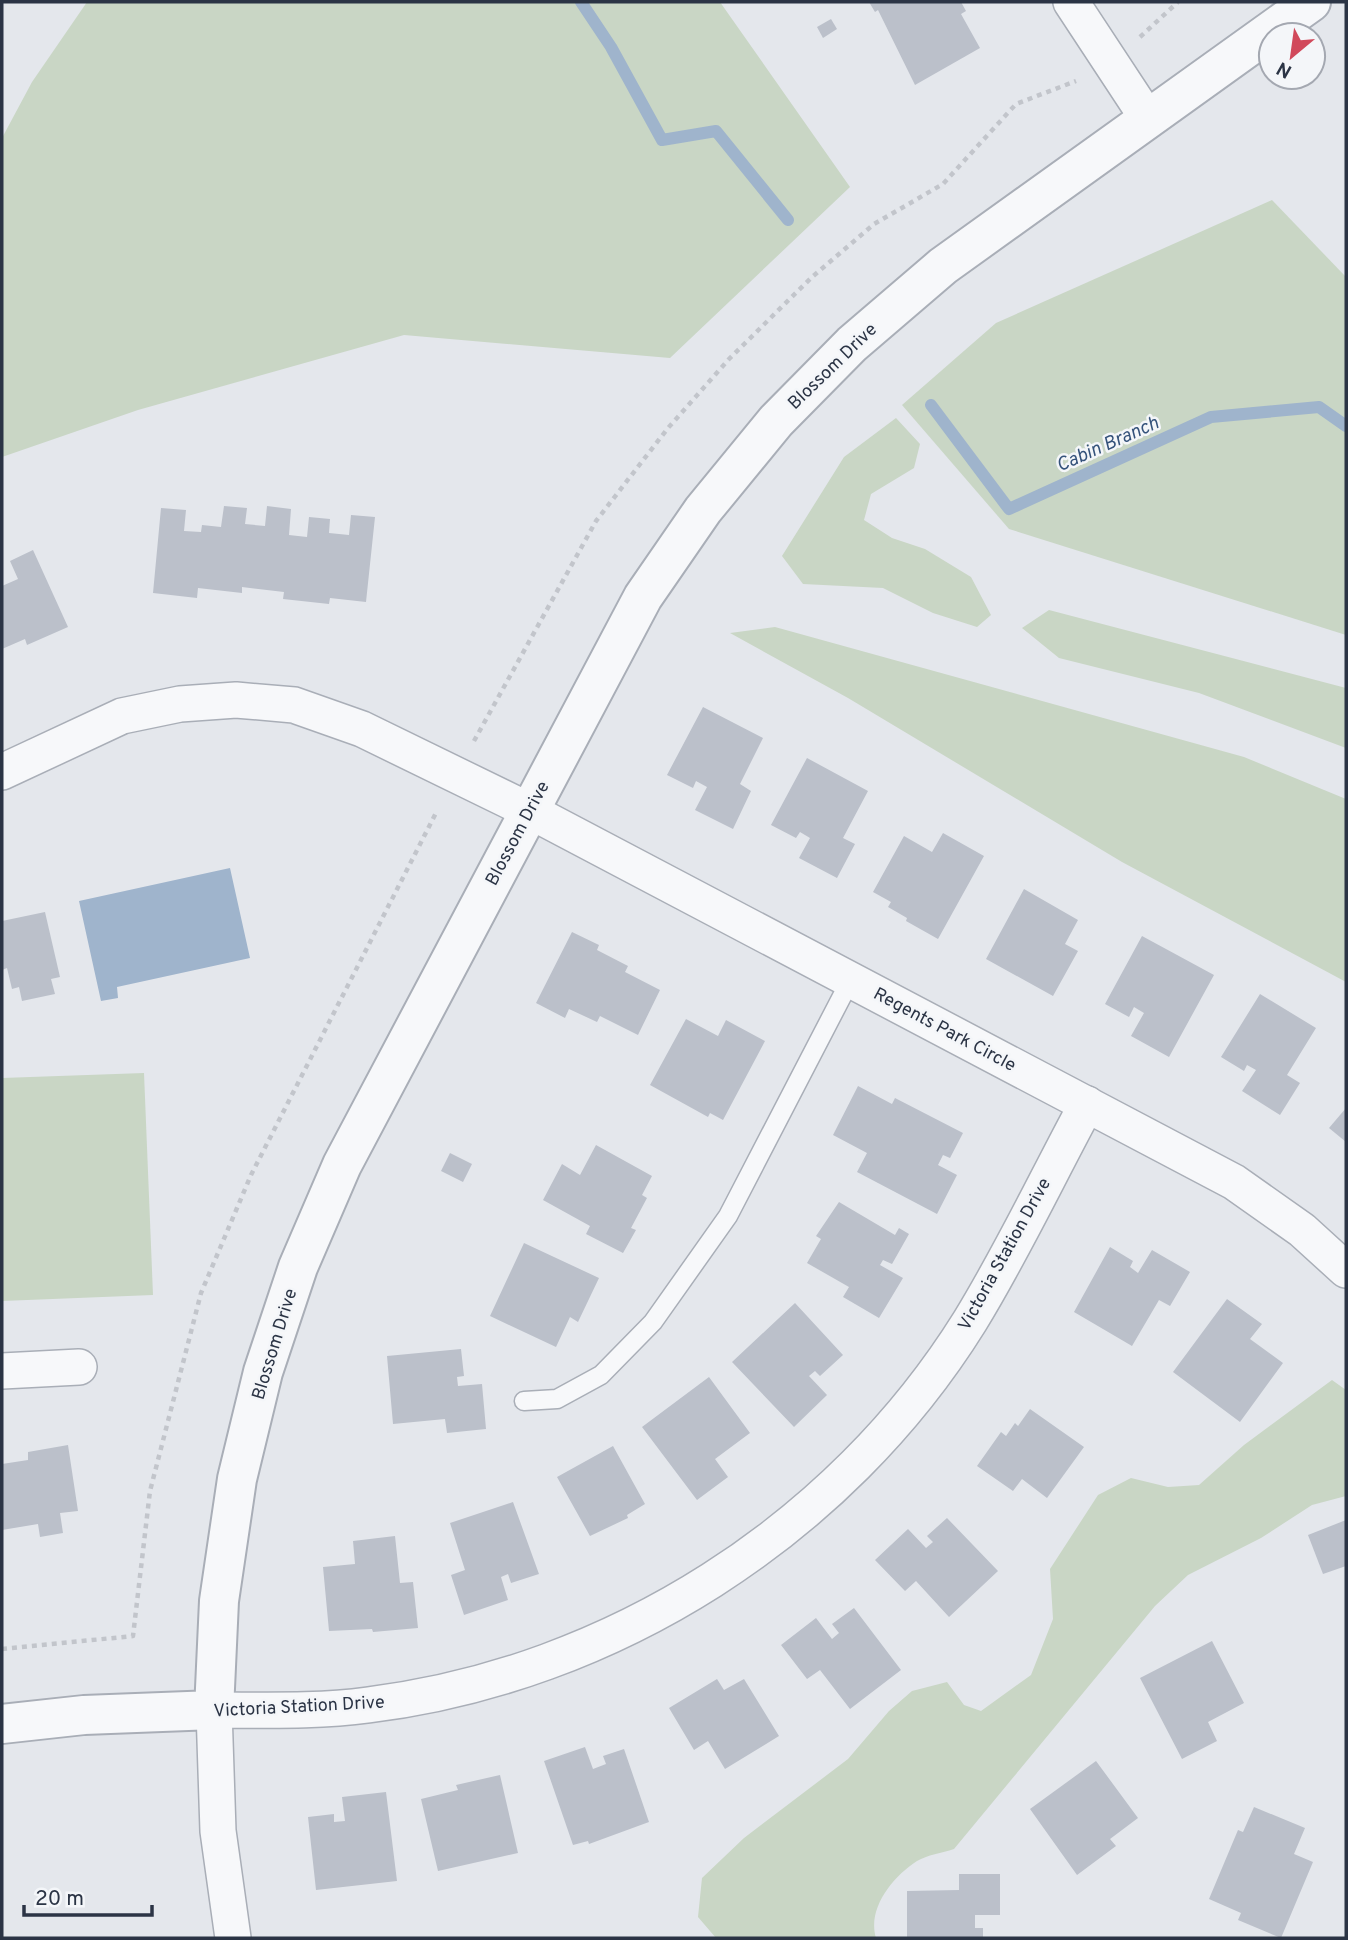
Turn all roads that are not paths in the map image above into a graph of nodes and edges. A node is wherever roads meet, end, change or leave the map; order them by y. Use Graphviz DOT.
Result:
graph roads {
  1 [pos="1071,2"];
  2 [pos="1311,2"];
  3 [pos="1148,119"];
  4 [pos="2,772"];
  5 [pos="528,810"];
  6 [pos="851,979"];
  7 [pos="1087,1104"];
  8 [pos="1346,1270"];
  9 [pos="79,1367"];
  10 [pos="2,1371"];
  11 [pos="524,1401"];
  12 [pos="214,1710"];
  13 [pos="2,1724"];
  14 [pos="233,1938"];
  1 -- 3 [label="street"];
  2 -- 3 [label="street, Blossom Drive"];
  3 -- 5 [label="street, Blossom Drive"];
  4 -- 5 [label="street, Regents Park Circle"];
  5 -- 6 [label="street, Regents Park Circle"];
  5 -- 12 [label="street, Blossom Drive"];
  6 -- 7 [label="street, Regents Park Circle"];
  6 -- 11 [label="lane"];
  7 -- 8 [label="street, Regents Park Circle"];
  7 -- 12 [label="street, Victoria Station Drive"];
  9 -- 10 [label="street"];
  12 -- 13 [label="street, Victoria Station Drive"];
  12 -- 14 [label="street, Blossom Drive"];
}
